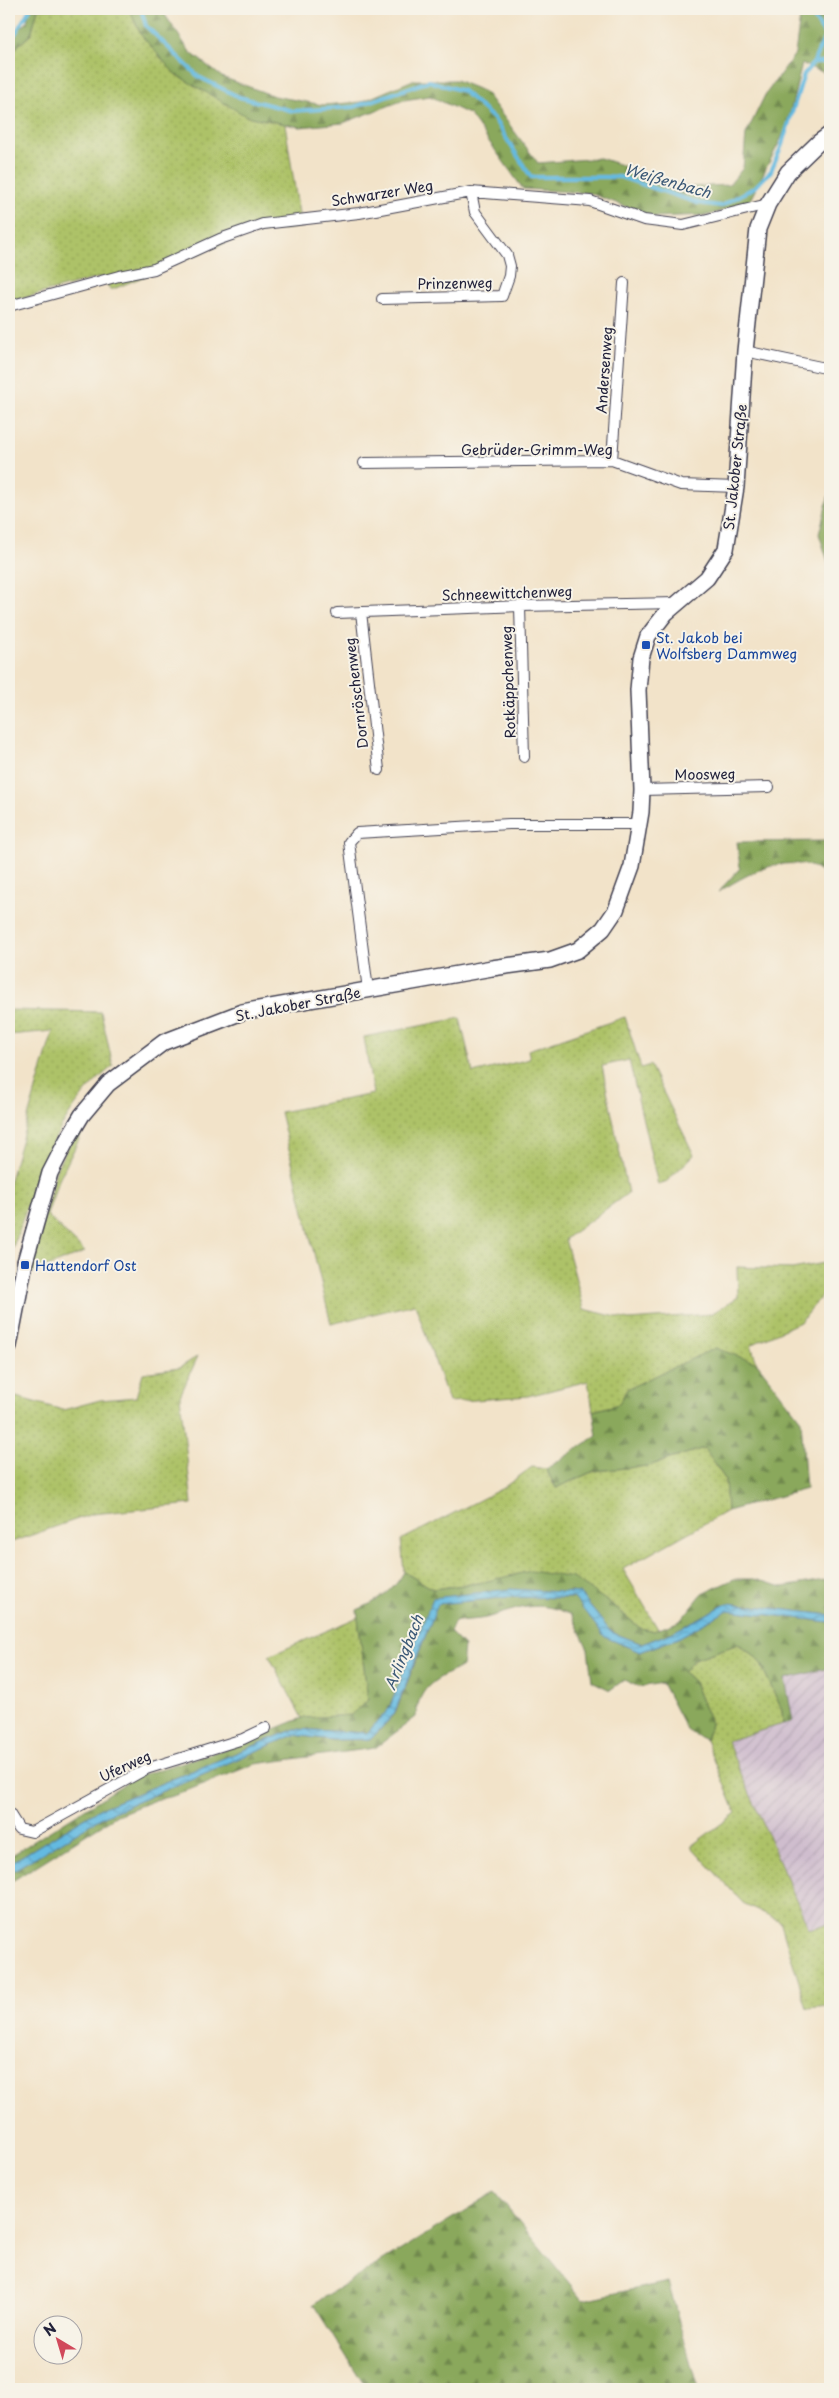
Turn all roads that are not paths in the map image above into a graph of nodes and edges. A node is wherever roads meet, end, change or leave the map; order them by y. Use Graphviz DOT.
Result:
graph roads {
  1 [pos="830,134"];
  2 [pos="471,192"];
  3 [pos="768,204"];
  4 [pos="624,283"];
  5 [pos="382,299"];
  6 [pos="9,306"];
  7 [pos="745,351"];
  8 [pos="830,369"];
  9 [pos="612,460"];
  10 [pos="364,463"];
  11 [pos="736,487"];
  12 [pos="677,603"];
  13 [pos="520,606"];
  14 [pos="361,612"];
  15 [pos="338,613"];
  16 [pos="524,757"];
  17 [pos="379,770"];
  18 [pos="769,787"];
  19 [pos="642,790"];
  20 [pos="639,824"];
  21 [pos="368,990"];
  22 [pos="9,1346"];
  23 [pos="266,1728"];
  24 [pos="9,1813"];
  1 -- 3 [label="main road, St. Jakober Straße"];
  2 -- 3 [label="street, Schwarzer Weg"];
  2 -- 5 [label="street, Prinzenweg"];
  2 -- 6 [label="street, Schwarzer Weg"];
  3 -- 7 [label="main road, St. Jakober Straße"];
  4 -- 9 [label="street, Andersenweg"];
  7 -- 8 [label="street"];
  7 -- 11 [label="main road, St. Jakober Straße"];
  9 -- 10 [label="street, Gebrüder-Grimm-Weg"];
  9 -- 11 [label="street, Gebrüder-Grimm-Weg"];
  11 -- 12 [label="main road, St. Jakober Straße"];
  12 -- 13 [label="street, Schneewittchenweg"];
  12 -- 19 [label="main road, St. Jakober Straße"];
  13 -- 14 [label="street, Schneewittchenweg"];
  13 -- 16 [label="street, Rotkäppchenweg"];
  14 -- 15 [label="street, Schneewittchenweg"];
  14 -- 17 [label="street, Dornröschenweg"];
  18 -- 19 [label="street, Moosweg"];
  19 -- 20 [label="main road, St. Jakober Straße"];
  20 -- 21 [label="main road, St. Jakober Straße"];
  20 -- 21 [label="street, St. Jakober Straße"];
  21 -- 22 [label="main road, St. Jakober Straße"];
  23 -- 24 [label="street, Uferweg"];
}
